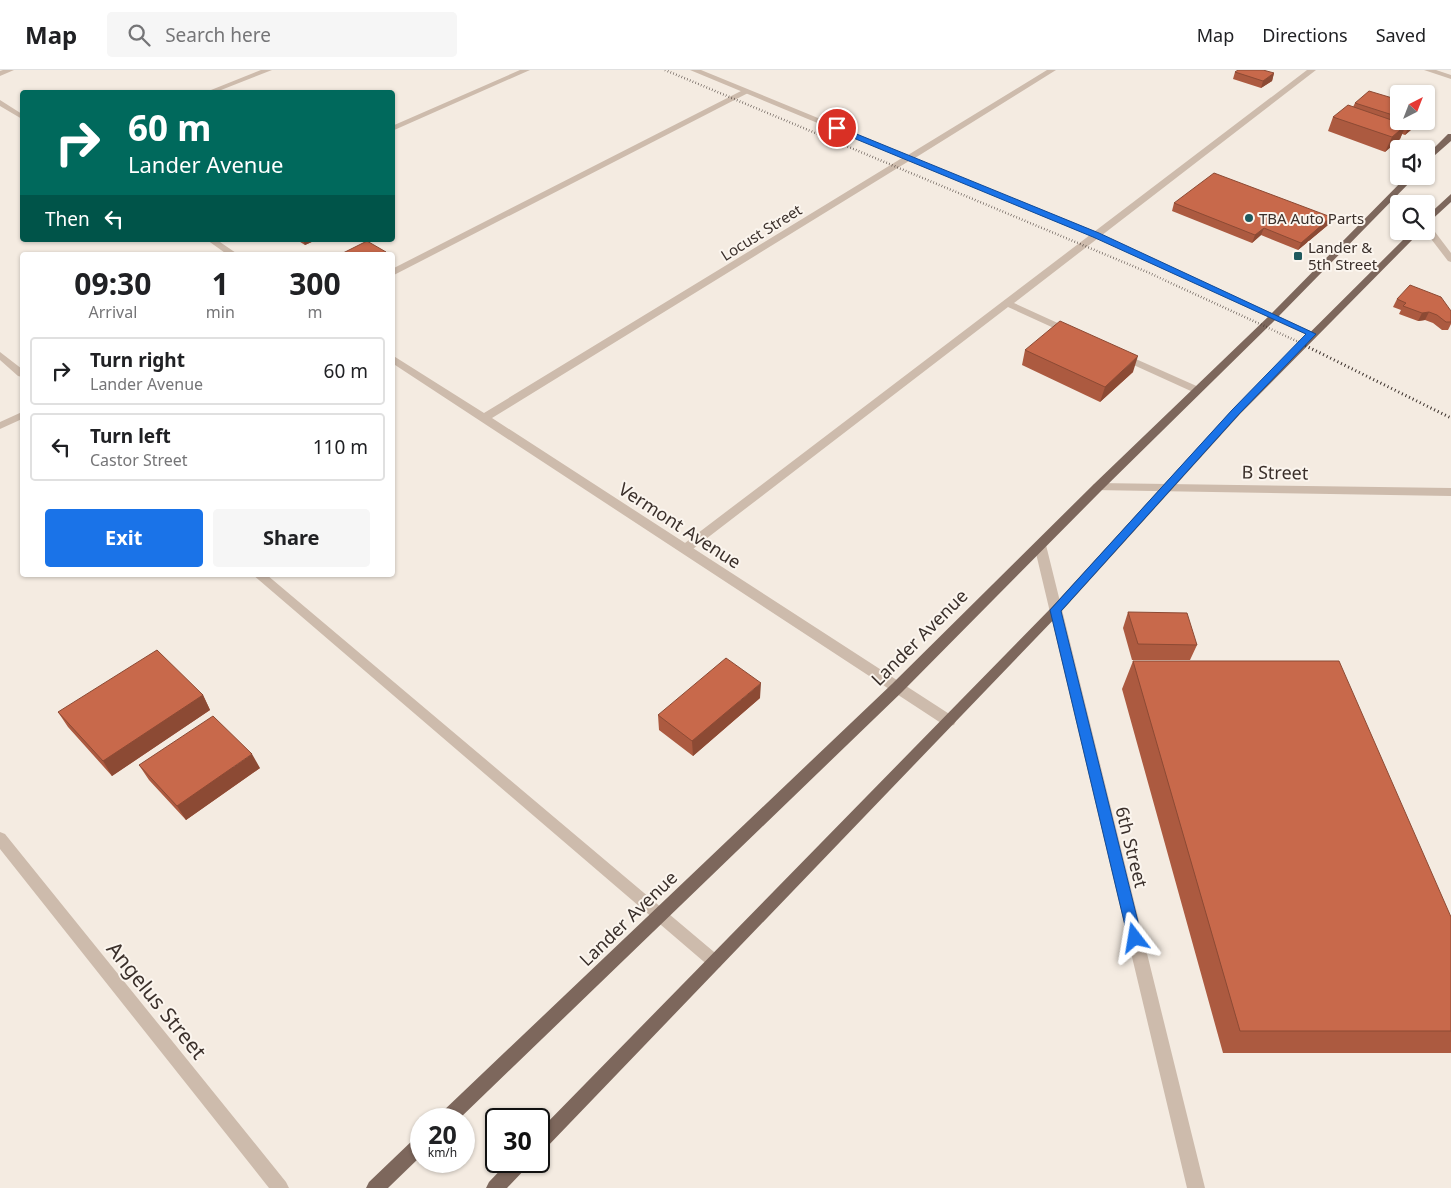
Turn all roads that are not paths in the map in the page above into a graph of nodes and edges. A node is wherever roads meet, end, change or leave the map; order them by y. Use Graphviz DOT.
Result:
graph roads {
  1 [pos="10,70"];
  2 [pos="268,70"];
  3 [pos="526,70"];
  4 [pos="694,70"];
  5 [pos="1052,70"];
  6 [pos="1312,70"];
  7 [pos="1428,70"];
  8 [pos="0,74"];
  9 [pos="1451,77"];
  10 [pos="215,90"];
  11 [pos="746,92"];
  12 [pos="0,102"];
  13 [pos="20,116"];
  14 [pos="395,129"];
  15 [pos="1451,136"];
  16 [pos="1435,152"];
  17 [pos="908,158"];
  18 [pos="1403,185"];
  19 [pos="1451,196"];
  20 [pos="1435,213"];
  21 [pos="1096,235"];
  22 [pos="1435,238"];
  23 [pos="1408,240"];
  24 [pos="214,242"];
  25 [pos="229,252"];
  26 [pos="1451,259"];
  27 [pos="395,271"];
  28 [pos="1007,303"];
  29 [pos="1274,316"];
  30 [pos="1312,334"];
  31 [pos="1079,336"];
  32 [pos="1106,348"];
  33 [pos="0,355"];
  34 [pos="395,360"];
  35 [pos="20,372"];
  36 [pos="1196,390"];
  37 [pos="20,416"];
  38 [pos="484,418"];
  39 [pos="0,426"];
  40 [pos="1098,486"];
  41 [pos="1167,488"];
  42 [pos="1451,492"];
  43 [pos="1040,545"];
  44 [pos="685,549"];
  45 [pos="261,577"];
  46 [pos="1056,610"];
  47 [pos="897,688"];
  48 [pos="948,721"];
  49 [pos="0,838"];
  50 [pos="660,915"];
  51 [pos="715,962"];
  52 [pos="458,1108"];
  53 [pos="550,1132"];
  54 [pos="410,1155"];
  55 [pos="509,1173"];
  56 [pos="280,1188"];
  57 [pos="375,1188"];
  58 [pos="495,1188"];
  59 [pos="1196,1188"];
  1 -- 8 [label="street"];
  2 -- 10 [label="street"];
  3 -- 14 [label="street"];
  4 -- 11 [label="street"];
  5 -- 17 [label="street, Locust Street"];
  6 -- 21 [label="street"];
  7 -- 9 [label="street"];
  11 -- 17 [label="street"];
  11 -- 27 [label="street"];
  12 -- 13 [label="street"];
  15 -- 16 [label="main road"];
  17 -- 21 [label="street"];
  17 -- 38 [label="street, Locust Street"];
  18 -- 29 [label="main road, Lander Avenue"];
  19 -- 20 [label="main road"];
  21 -- 28 [label="street"];
  21 -- 29 [label="street"];
  22 -- 26 [label="street"];
  23 -- 30 [label="main road"];
  24 -- 25 [label="street"];
  28 -- 31 [label="street"];
  28 -- 44 [label="street"];
  29 -- 30 [label="street"];
  29 -- 36 [label="main road, Lander Avenue"];
  30 -- 41 [label="main road"];
  32 -- 36 [label="street"];
  33 -- 35 [label="street"];
  34 -- 38 [label="street, Vermont Avenue"];
  36 -- 40 [label="main road, Lander Avenue"];
  37 -- 39 [label="street"];
  38 -- 44 [label="street, Vermont Avenue"];
  40 -- 41 [label="street, B Street"];
  40 -- 43 [label="main road, Lander Avenue"];
  41 -- 42 [label="street, B Street"];
  41 -- 46 [label="main road"];
  43 -- 46 [label="street, 6th Street"];
  43 -- 47 [label="main road, Lander Avenue"];
  44 -- 47 [label="street, Vermont Avenue"];
  45 -- 50 [label="street"];
  46 -- 48 [label="main road"];
  46 -- 59 [label="street, 6th Street"];
  47 -- 48 [label="street, Vermont Avenue"];
  47 -- 50 [label="main road, Lander Avenue"];
  48 -- 51 [label="main road"];
  49 -- 56 [label="street, Angelus Street"];
  50 -- 51 [label="street"];
  50 -- 52 [label="main road, Lander Avenue"];
  51 -- 53 [label="main road"];
  54 -- 57 [label="main road"];
  55 -- 58 [label="main road"];
}
